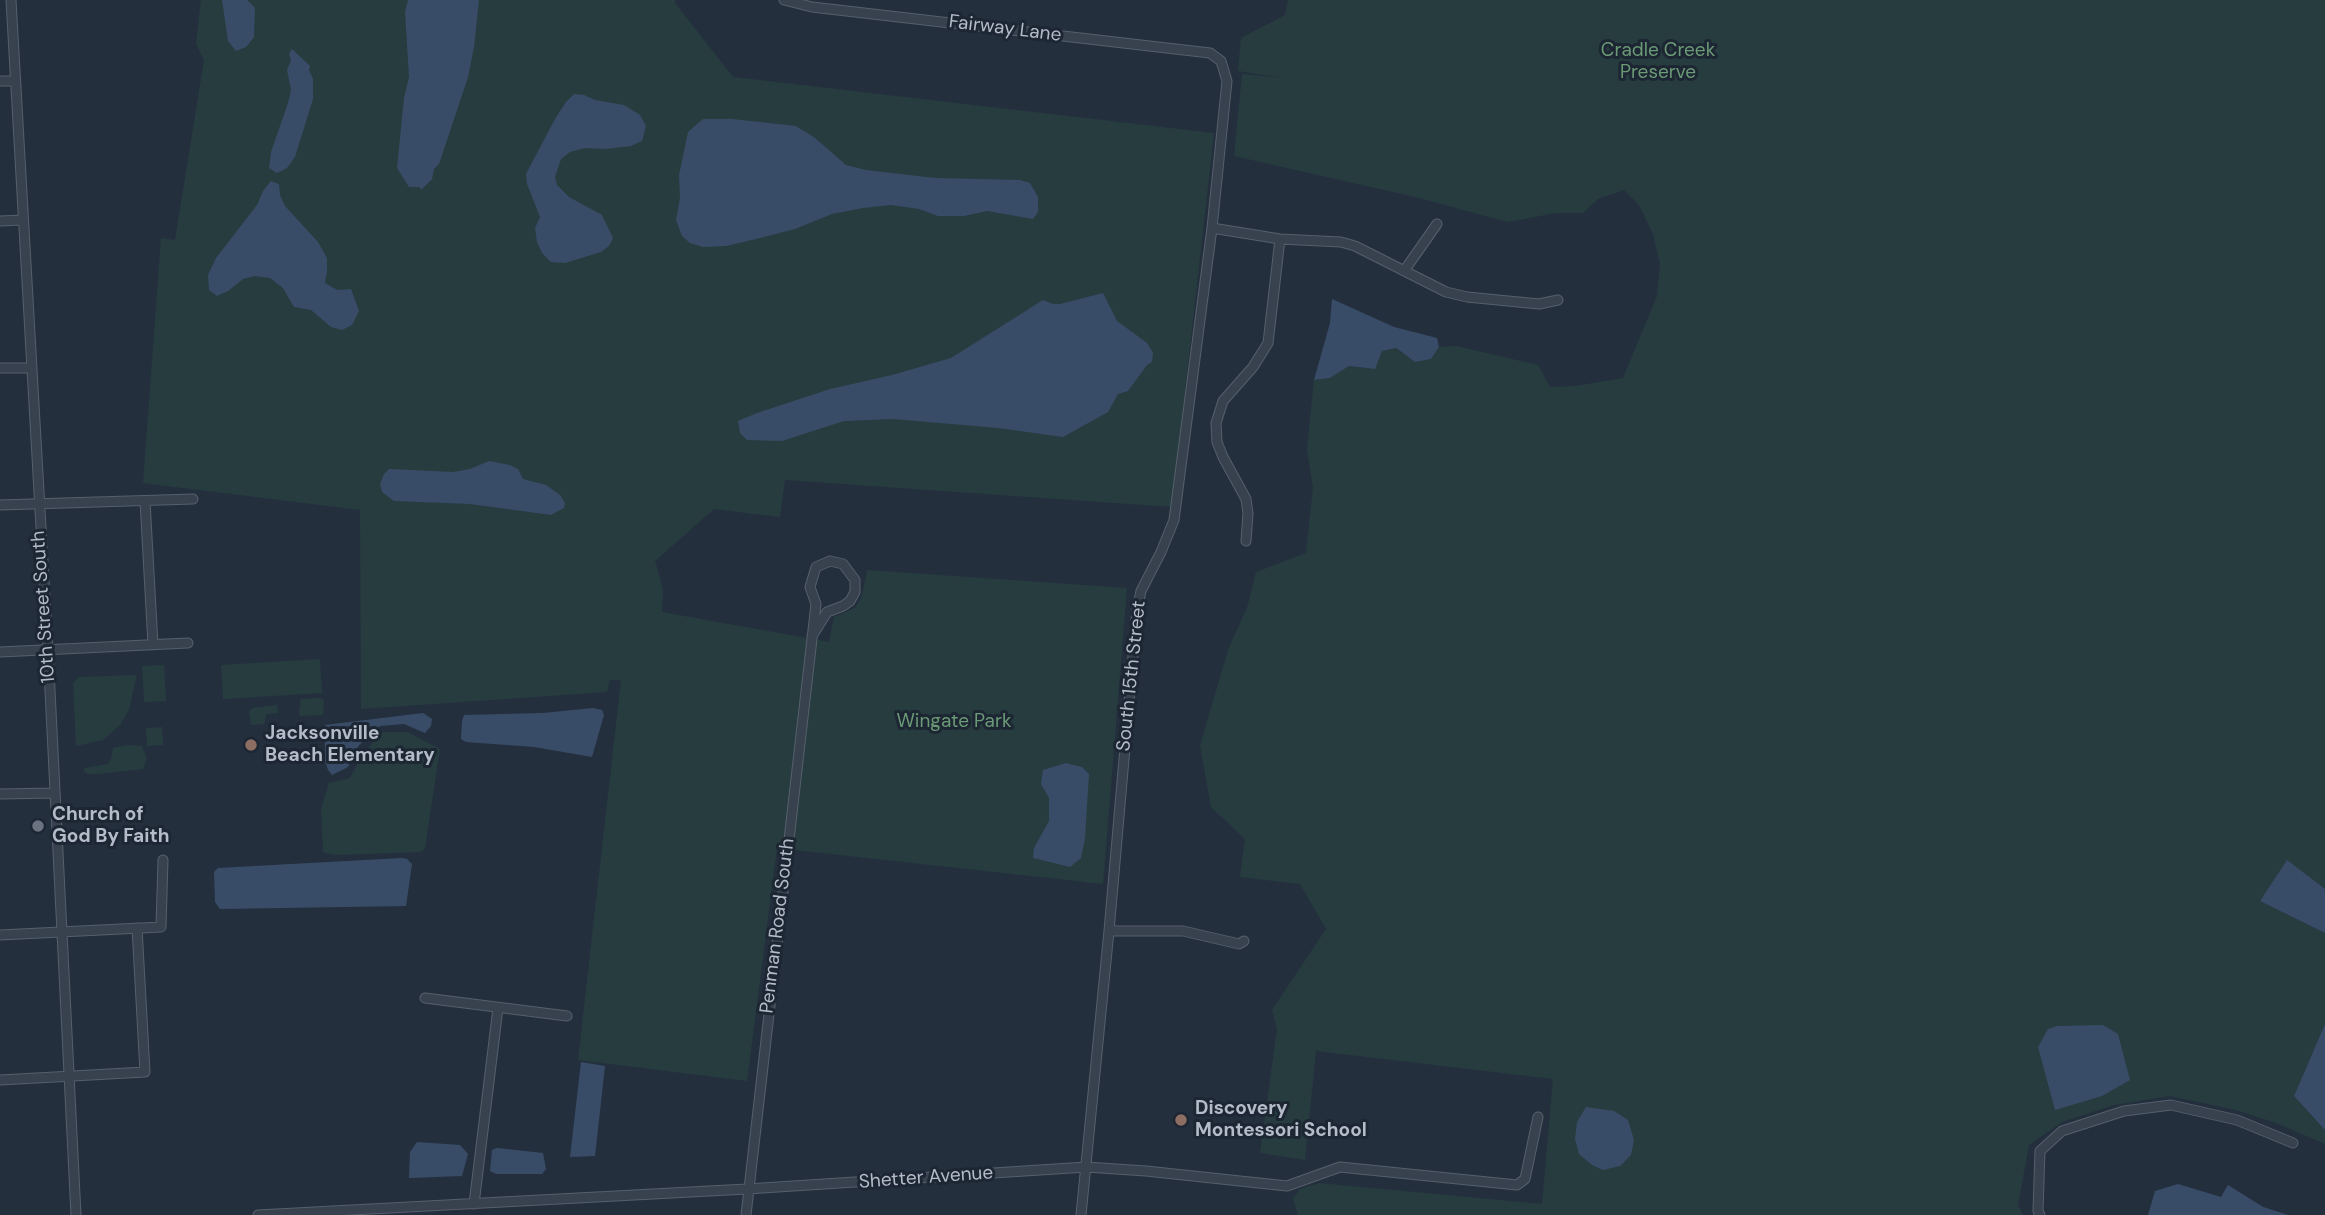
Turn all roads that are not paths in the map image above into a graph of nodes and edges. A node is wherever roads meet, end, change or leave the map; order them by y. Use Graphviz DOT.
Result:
graph roads {
  1 [pos="11,0"];
  2 [pos="784,0"];
  3 [pos="1222,63"];
  4 [pos="15,81"];
  5 [pos="0,82"];
  6 [pos="23,220"];
  7 [pos="0,221"];
  8 [pos="1437,224"];
  9 [pos="1212,228"];
  10 [pos="1280,239"];
  11 [pos="1404,271"];
  12 [pos="1558,300"];
  13 [pos="0,368"];
  14 [pos="30,368"];
  15 [pos="193,499"];
  16 [pos="145,501"];
  17 [pos="38,503"];
  18 [pos="0,505"];
  19 [pos="1246,541"];
  20 [pos="812,595"];
  21 [pos="834,608"];
  22 [pos="812,636"];
  23 [pos="188,643"];
  24 [pos="153,645"];
  25 [pos="48,650"];
  26 [pos="0,652"];
  27 [pos="54,793"];
  28 [pos="0,794"];
  29 [pos="163,860"];
  30 [pos="137,928"];
  31 [pos="61,932"];
  32 [pos="1109,932"];
  33 [pos="0,935"];
  34 [pos="1244,941"];
  35 [pos="425,999"];
  36 [pos="498,1007"];
  37 [pos="567,1016"];
  38 [pos="69,1076"];
  39 [pos="0,1080"];
  40 [pos="1538,1117"];
  41 [pos="2293,1143"];
  42 [pos="1086,1167"];
  43 [pos="747,1189"];
  44 [pos="474,1204"];
  45 [pos="308,1214"];
  46 [pos="76,1215"];
  47 [pos="258,1215"];
  48 [pos="746,1215"];
  49 [pos="1081,1215"];
  50 [pos="2040,1215"];
  1 -- 4 [label="street, 10th Street South"];
  2 -- 3 [label="street, Fairway Lane"];
  3 -- 9 [label="street, South 15th Street"];
  4 -- 5 [label="street"];
  4 -- 6 [label="street, 10th Street South"];
  6 -- 7 [label="street"];
  6 -- 14 [label="street, 10th Street South"];
  8 -- 11 [label="street"];
  9 -- 10 [label="street"];
  9 -- 32 [label="street, South 15th Street"];
  10 -- 11 [label="street"];
  10 -- 19 [label="street"];
  11 -- 12 [label="street"];
  13 -- 14 [label="street"];
  14 -- 17 [label="street, 10th Street South"];
  15 -- 16 [label="street"];
  16 -- 17 [label="street"];
  16 -- 24 [label="street"];
  17 -- 18 [label="street"];
  17 -- 25 [label="street, 10th Street South"];
  20 -- 21 [label="street"];
  20 -- 21 [label="street, Penman Road South"];
  20 -- 22 [label="street, Penman Road South"];
  21 -- 22 [label="street, Penman Road South"];
  22 -- 43 [label="street, Penman Road South"];
  23 -- 24 [label="street"];
  24 -- 25 [label="street"];
  25 -- 26 [label="street"];
  25 -- 27 [label="street, 10th Street South"];
  27 -- 28 [label="street"];
  27 -- 31 [label="street, 10th Street South"];
  29 -- 30 [label="street"];
  30 -- 31 [label="street"];
  30 -- 38 [label="street"];
  31 -- 33 [label="street"];
  31 -- 38 [label="street, 10th Street South"];
  32 -- 34 [label="street"];
  32 -- 42 [label="street, South 15th Street"];
  35 -- 36 [label="street"];
  36 -- 37 [label="street"];
  36 -- 44 [label="street"];
  38 -- 39 [label="street"];
  38 -- 46 [label="street, 10th Street South"];
  40 -- 42 [label="street, Shetter Avenue"];
  41 -- 50 [label="street"];
  42 -- 43 [label="street, Shetter Avenue"];
  42 -- 49 [label="street, South 15th Street"];
  43 -- 44 [label="street, Shetter Avenue"];
  43 -- 48 [label="street, Penman Road South"];
  44 -- 45 [label="street, Shetter Avenue"];
  45 -- 47 [label="street, Shetter Avenue"];
}
